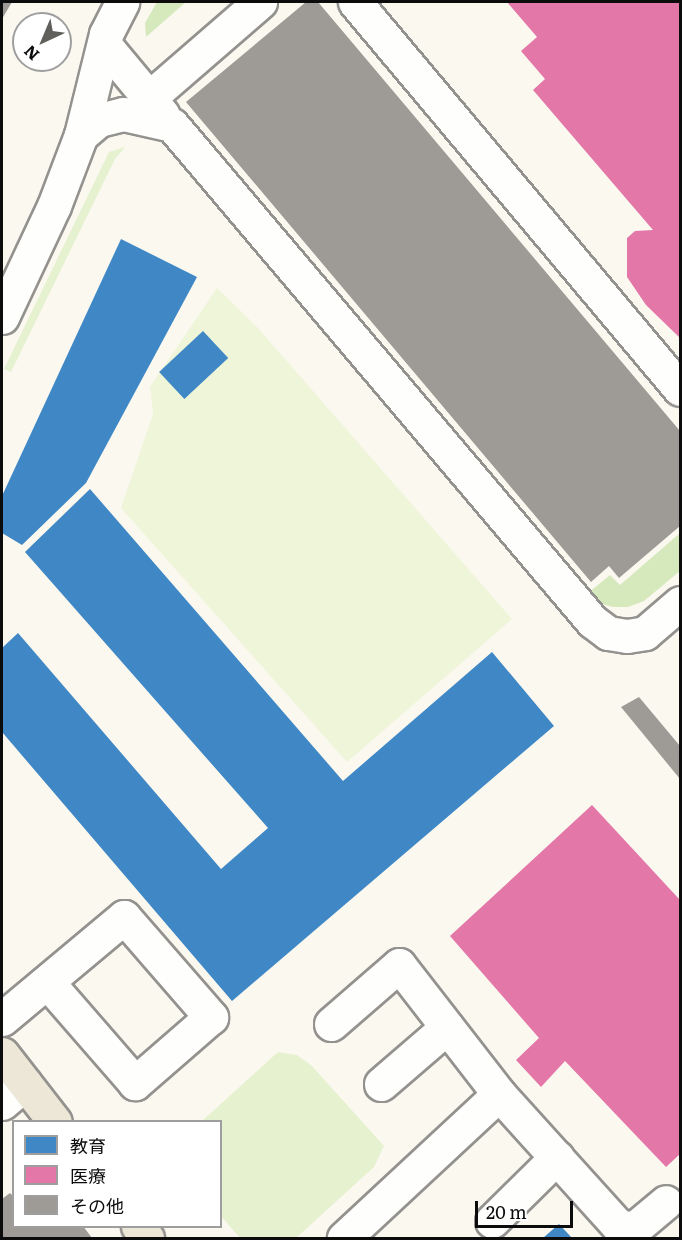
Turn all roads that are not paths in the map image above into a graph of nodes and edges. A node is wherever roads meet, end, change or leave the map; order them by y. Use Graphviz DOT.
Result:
graph roads {
  1 [pos="122,2"];
  2 [pos="261,2"];
  3 [pos="355,2"];
  4 [pos="104,44"];
  5 [pos="149,98"];
  6 [pos="172,125"];
  7 [pos="81,135"];
  8 [pos="2,317"];
  9 [pos="681,389"];
  10 [pos="681,603"];
  11 [pos="48,983"];
  12 [pos="2,1019"];
  13 [pos="331,1024"];
  14 [pos="447,1027"];
  15 [pos="2,1054"];
  16 [pos="381,1084"];
  17 [pos="13,1093"];
  18 [pos="499,1094"];
  19 [pos="52,1120"];
  20 [pos="557,1157"];
  21 [pos="666,1202"];
  22 [pos="492,1221"];
  23 [pos="344,1239"];
  1 -- 4 [label="street"];
  2 -- 5 [label="street"];
  3 -- 9 [label="street"];
  4 -- 5 [label="street"];
  4 -- 7 [label="street"];
  5 -- 6 [label="street"];
  6 -- 7 [label="street"];
  6 -- 10 [label="street"];
  7 -- 8 [label="street"];
  11 -- 11 [label="street"];
  11 -- 12 [label="street"];
  13 -- 14 [label="street"];
  14 -- 16 [label="street"];
  14 -- 18 [label="street"];
  15 -- 17 [label="main road"];
  17 -- 19 [label="main road"];
  18 -- 20 [label="street"];
  18 -- 23 [label="street"];
  20 -- 21 [label="street"];
  20 -- 22 [label="street"];
}
